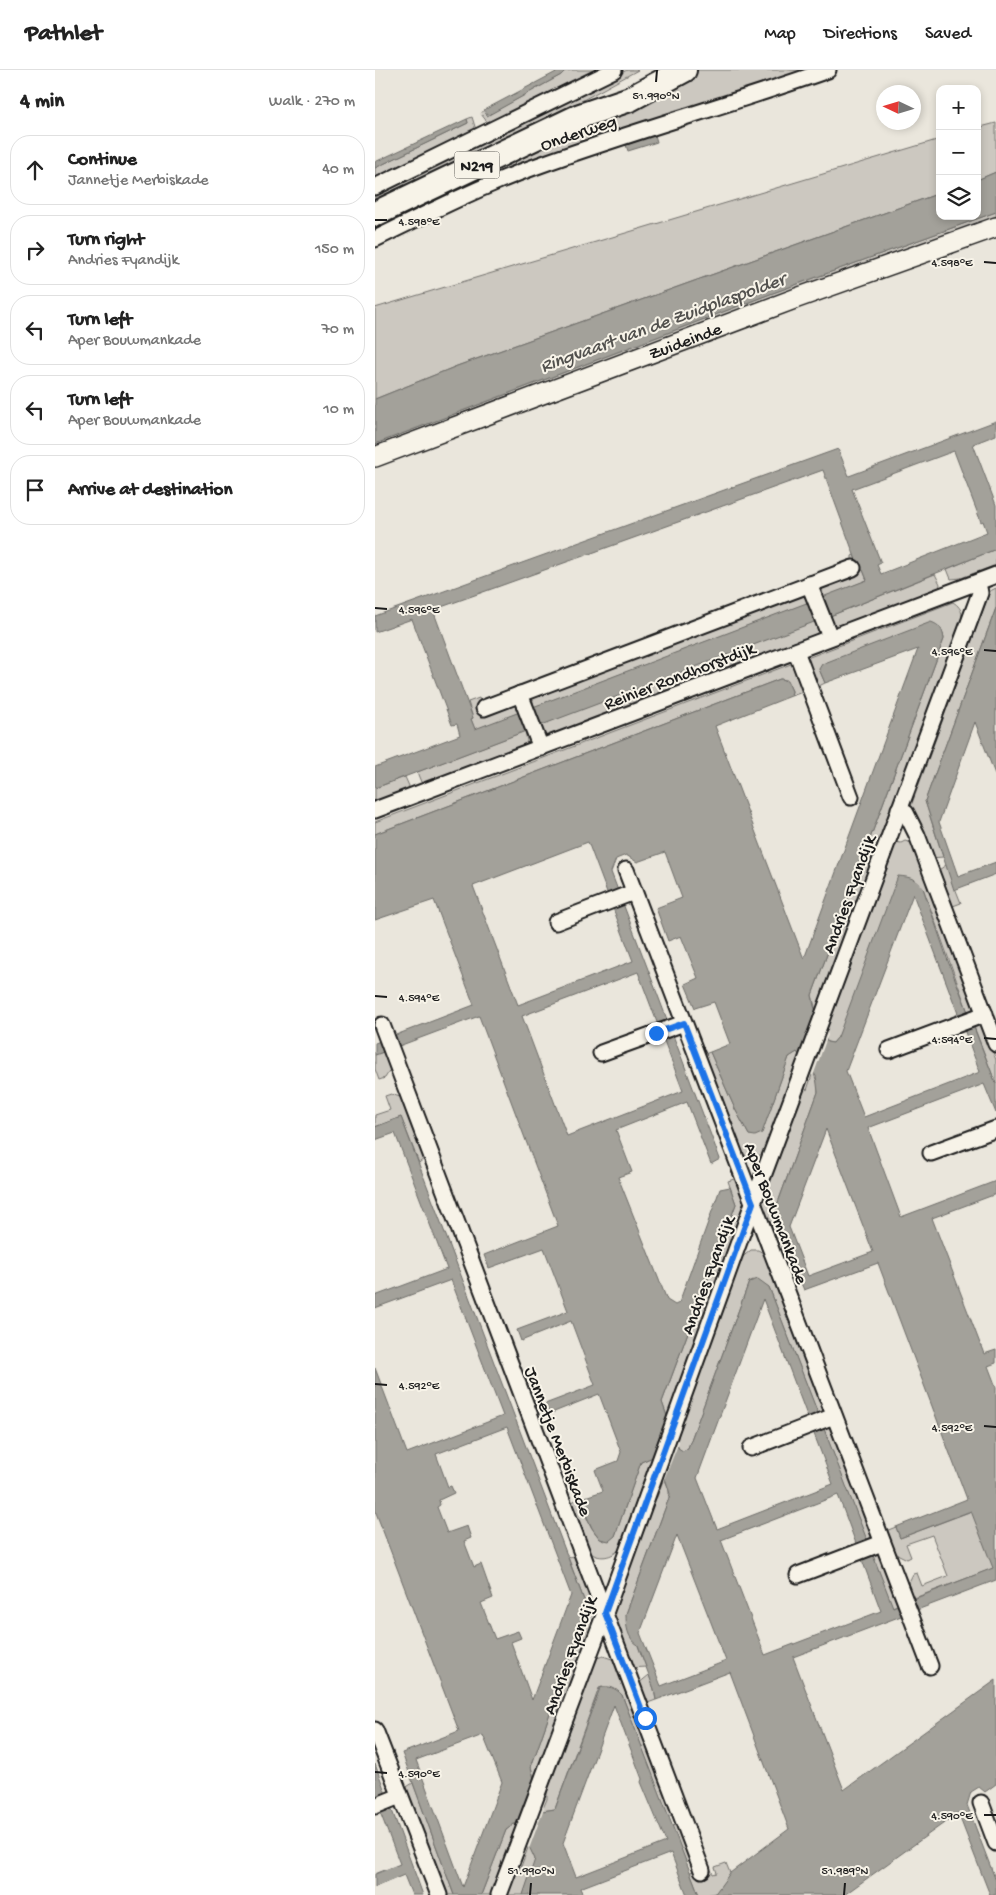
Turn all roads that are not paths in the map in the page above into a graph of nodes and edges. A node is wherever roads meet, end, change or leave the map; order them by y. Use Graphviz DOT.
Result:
graph roads {
  1 [pos="614,70"];
  2 [pos="649,70"];
  3 [pos="684,70"];
  4 [pos="828,70"];
  5 [pos="580,116"];
  6 [pos="375,187"];
  7 [pos="375,214"];
  8 [pos="996,227"];
  9 [pos="375,239"];
  10 [pos="375,457"];
  11 [pos="853,568"];
  12 [pos="996,575"];
  13 [pos="978,583"];
  14 [pos="811,588"];
  15 [pos="828,632"];
  16 [pos="795,651"];
  17 [pos="522,698"];
  18 [pos="485,708"];
  19 [pos="539,742"];
  20 [pos="851,797"];
  21 [pos="899,809"];
  22 [pos="375,810"];
  23 [pos="626,870"];
  24 [pos="630,894"];
  25 [pos="556,922"];
  26 [pos="981,1015"];
  27 [pos="680,1024"];
  28 [pos="381,1025"];
  29 [pos="995,1041"];
  30 [pos="889,1050"];
  31 [pos="601,1053"];
  32 [pos="996,1129"];
  33 [pos="931,1154"];
  34 [pos="753,1203"];
  35 [pos="831,1417"];
  36 [pos="751,1448"];
  37 [pos="879,1544"];
  38 [pos="798,1575"];
  39 [pos="605,1613"];
  40 [pos="929,1666"];
  41 [pos="375,1730"];
  42 [pos="397,1798"];
  43 [pos="981,1803"];
  44 [pos="375,1806"];
  45 [pos="996,1844"];
  46 [pos="703,1870"];
  47 [pos="439,1895"];
  48 [pos="499,1895"];
  1 -- 6 [label="street"];
  2 -- 5 [label="main road, N219"];
  3 -- 5 [label="main road, N219"];
  4 -- 9 [label="street, Onderweg"];
  5 -- 7 [label="main road, N219"];
  8 -- 10 [label="street, Zuideinde"];
  11 -- 14 [label="street"];
  12 -- 13 [label="street, Reinier Rondhorstdijk"];
  13 -- 15 [label="street, Reinier Rondhorstdijk"];
  13 -- 21 [label="street, Andries Fyandijk"];
  14 -- 15 [label="street"];
  14 -- 17 [label="street"];
  15 -- 16 [label="street, Reinier Rondhorstdijk"];
  16 -- 19 [label="street, Reinier Rondhorstdijk"];
  16 -- 20 [label="street"];
  17 -- 18 [label="street"];
  17 -- 19 [label="street"];
  19 -- 22 [label="street, Reinier Rondhorstdijk"];
  21 -- 26 [label="street"];
  21 -- 34 [label="street, Andries Fyandijk"];
  23 -- 24 [label="street, Aper Bouwmankade"];
  24 -- 25 [label="street"];
  24 -- 27 [label="street, Aper Bouwmankade"];
  26 -- 29 [label="street"];
  26 -- 30 [label="street"];
  27 -- 31 [label="street"];
  27 -- 34 [label="street, Aper Bouwmankade"];
  28 -- 39 [label="street, Jannetje Merbiskade"];
  32 -- 33 [label="street"];
  34 -- 35 [label="street, Aper Bouwmankade"];
  34 -- 39 [label="street, Andries Fyandijk"];
  35 -- 36 [label="street"];
  35 -- 37 [label="street, Aper Bouwmankade"];
  37 -- 38 [label="street"];
  37 -- 40 [label="street, Aper Bouwmankade"];
  39 -- 46 [label="street, Jannetje Merbiskade"];
  39 -- 48 [label="street, Andries Fyandijk"];
  41 -- 42 [label="street"];
  42 -- 44 [label="street"];
  42 -- 47 [label="street"];
  43 -- 45 [label="street"];
}
